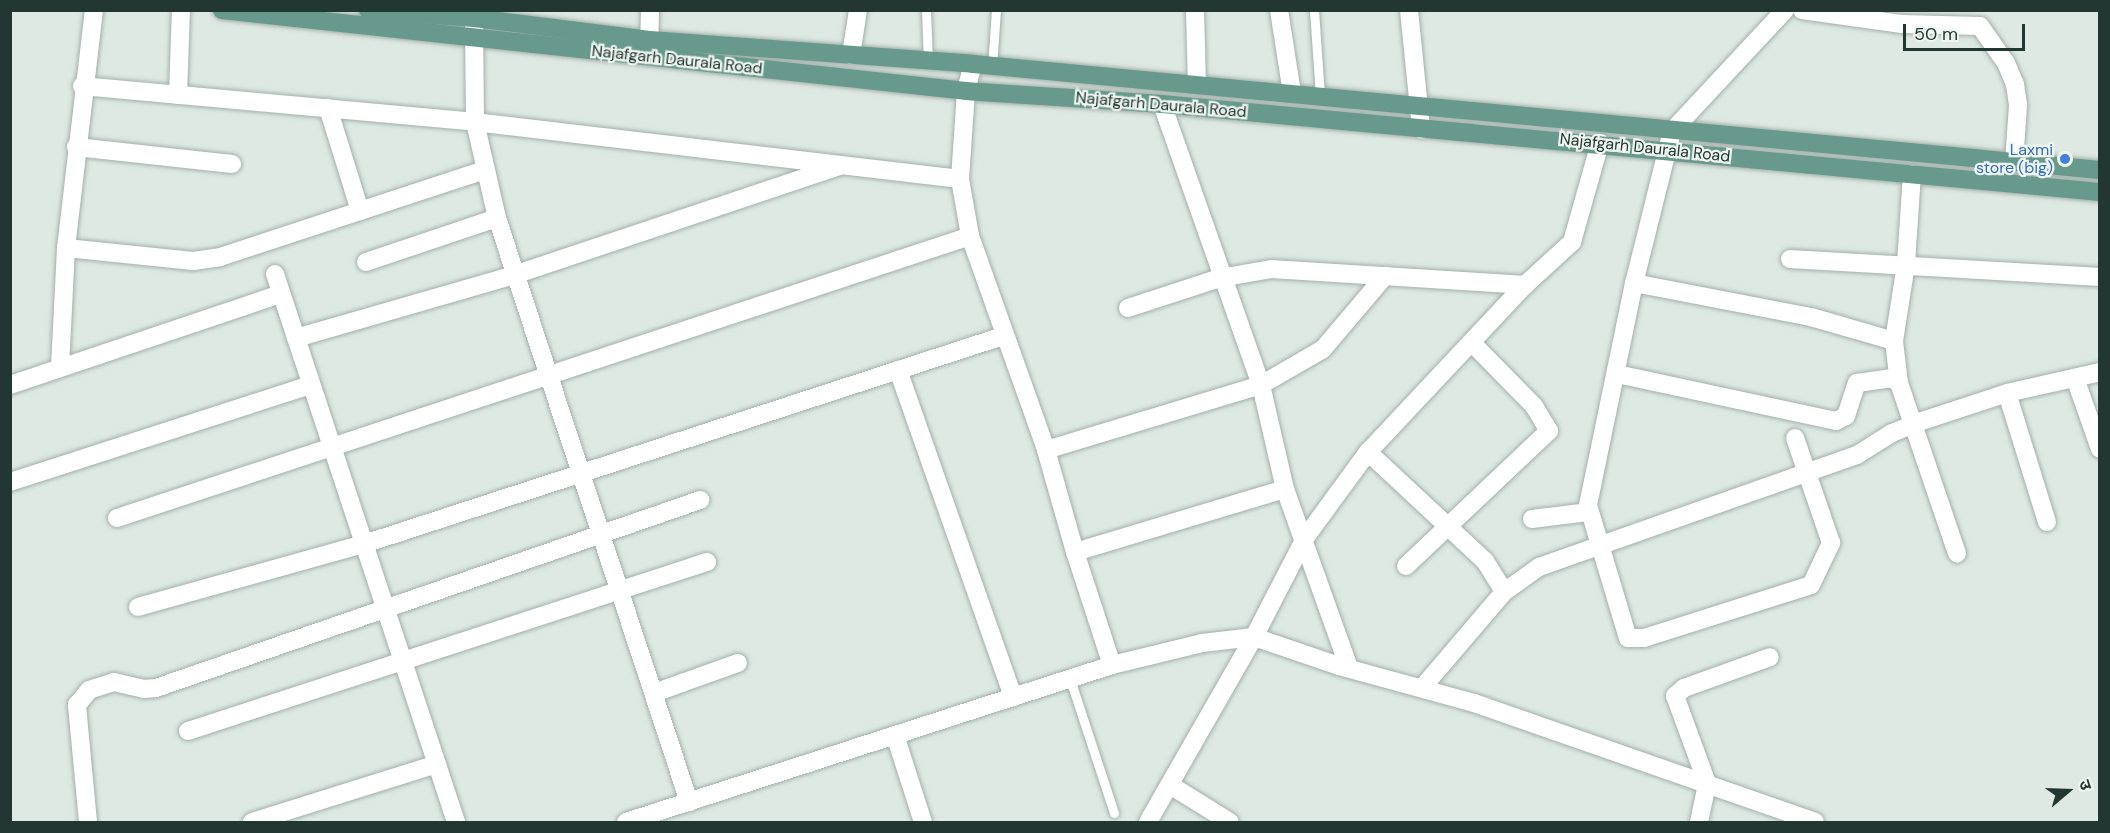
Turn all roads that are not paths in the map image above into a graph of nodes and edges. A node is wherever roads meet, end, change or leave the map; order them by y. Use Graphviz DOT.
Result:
graph roads {
  1 [pos="94,10"];
  2 [pos="181,10"];
  3 [pos="222,10"];
  4 [pos="650,10"];
  5 [pos="858,10"];
  6 [pos="926,10"];
  7 [pos="996,10"];
  8 [pos="1196,10"];
  9 [pos="1279,10"];
  10 [pos="1314,10"];
  11 [pos="1409,10"];
  12 [pos="1785,10"];
  13 [pos="1802,10"];
  14 [pos="1970,10"];
  15 [pos="374,11"];
  16 [pos="474,18"];
  17 [pos="1980,26"];
  18 [pos="473,38"];
  19 [pos="649,49"];
  20 [pos="851,55"];
  21 [pos="928,61"];
  22 [pos="973,64"];
  23 [pos="993,68"];
  24 [pos="1197,85"];
  25 [pos="82,86"];
  26 [pos="966,91"];
  27 [pos="1292,93"];
  28 [pos="178,95"];
  29 [pos="1320,96"];
  30 [pos="1162,104"];
  31 [pos="1419,107"];
  32 [pos="328,108"];
  33 [pos="475,122"];
  34 [pos="1421,129"];
  35 [pos="1672,131"];
  36 [pos="1600,143"];
  37 [pos="76,147"];
  38 [pos="1667,151"];
  39 [pos="2014,162"];
  40 [pos="232,164"];
  41 [pos="843,164"];
  42 [pos="485,170"];
  43 [pos="2100,170"];
  44 [pos="1912,174"];
  45 [pos="960,179"];
  46 [pos="2100,192"];
  47 [pos="360,211"];
  48 [pos="497,218"];
  49 [pos="970,236"];
  50 [pos="66,248"];
  51 [pos="1790,259"];
  52 [pos="366,262"];
  53 [pos="1906,264"];
  54 [pos="275,274"];
  55 [pos="514,275"];
  56 [pos="1385,276"];
  57 [pos="2100,277"];
  58 [pos="1221,278"];
  59 [pos="1634,283"];
  60 [pos="1525,285"];
  61 [pos="281,294"];
  62 [pos="1128,308"];
  63 [pos="1004,336"];
  64 [pos="296,338"];
  65 [pos="1894,341"];
  66 [pos="1472,343"];
  67 [pos="60,367"];
  68 [pos="898,370"];
  69 [pos="2100,372"];
  70 [pos="1617,374"];
  71 [pos="548,375"];
  72 [pos="2075,378"];
  73 [pos="1899,383"];
  74 [pos="311,385"];
  75 [pos="1261,385"];
  76 [pos="10,386"];
  77 [pos="2007,393"];
  78 [pos="1912,426"];
  79 [pos="1795,438"];
  80 [pos="332,447"];
  81 [pos="2100,448"];
  82 [pos="1046,450"];
  83 [pos="1368,452"];
  84 [pos="582,473"];
  85 [pos="1804,474"];
  86 [pos="10,482"];
  87 [pos="1285,489"];
  88 [pos="700,500"];
  89 [pos="1588,512"];
  90 [pos="117,518"];
  91 [pos="1532,519"];
  92 [pos="2047,522"];
  93 [pos="1449,526"];
  94 [pos="602,536"];
  95 [pos="1305,538"];
  96 [pos="364,544"];
  97 [pos="1602,545"];
  98 [pos="1075,552"];
  99 [pos="1957,553"];
  100 [pos="707,562"];
  101 [pos="1406,566"];
  102 [pos="621,590"];
  103 [pos="1504,592"];
  104 [pos="138,607"];
  105 [pos="386,610"];
  106 [pos="1254,637"];
  107 [pos="1770,657"];
  108 [pos="402,661"];
  109 [pos="738,663"];
  110 [pos="1113,665"];
  111 [pos="1348,669"];
  112 [pos="1070,679"];
  113 [pos="1422,688"];
  114 [pos="654,693"];
  115 [pos="1013,697"];
  116 [pos="188,731"];
  117 [pos="896,735"];
  118 [pos="437,764"];
  119 [pos="1707,783"];
  120 [pos="1170,785"];
  121 [pos="689,802"];
  122 [pos="1114,813"];
  123 [pos="88,822"];
  124 [pos="252,822"];
  125 [pos="456,822"];
  126 [pos="626,822"];
  127 [pos="923,822"];
  128 [pos="1148,822"];
  129 [pos="1230,822"];
  130 [pos="1699,822"];
  131 [pos="1815,822"];
  1 -- 25 [label="street"];
  2 -- 28 [label="street"];
  3 -- 18 [label="main road, Najafgarh Daurala Road"];
  4 -- 19 [label="street"];
  5 -- 20 [label="street"];
  6 -- 21 [label="lane"];
  7 -- 23 [label="lane"];
  8 -- 24 [label="street"];
  9 -- 27 [label="street"];
  10 -- 29 [label="lane"];
  11 -- 31 [label="street"];
  12 -- 35 [label="street"];
  13 -- 17 [label="street"];
  14 -- 17 [label="street"];
  15 -- 16 [label="main road, Najafgarh Daurala Road"];
  16 -- 18 [label="street"];
  16 -- 19 [label="main road, Najafgarh Daurala Road"];
  17 -- 39 [label="street"];
  18 -- 19 [label="main road, Najafgarh Daurala Road"];
  18 -- 33 [label="street"];
  19 -- 20 [label="main road, Najafgarh Daurala Road"];
  19 -- 26 [label="main road, Najafgarh Daurala Road"];
  20 -- 21 [label="main road, Najafgarh Daurala Road"];
  21 -- 22 [label="main road, Najafgarh Daurala Road"];
  22 -- 23 [label="main road, Najafgarh Daurala Road"];
  22 -- 26 [label="street"];
  23 -- 24 [label="main road, Najafgarh Daurala Road"];
  24 -- 27 [label="main road, Najafgarh Daurala Road"];
  25 -- 28 [label="street"];
  25 -- 37 [label="street"];
  26 -- 30 [label="main road, Najafgarh Daurala Road"];
  26 -- 45 [label="street"];
  27 -- 29 [label="main road, Najafgarh Daurala Road"];
  28 -- 32 [label="street"];
  29 -- 31 [label="main road, Najafgarh Daurala Road"];
  30 -- 34 [label="main road, Najafgarh Daurala Road"];
  30 -- 58 [label="street"];
  31 -- 34 [label="street"];
  31 -- 35 [label="main road, Najafgarh Daurala Road"];
  32 -- 33 [label="street"];
  32 -- 47 [label="street"];
  33 -- 41 [label="street"];
  33 -- 42 [label="street"];
  34 -- 36 [label="main road, Najafgarh Daurala Road"];
  35 -- 38 [label="street"];
  35 -- 39 [label="main road, Najafgarh Daurala Road"];
  36 -- 38 [label="main road, Najafgarh Daurala Road"];
  36 -- 60 [label="street"];
  37 -- 40 [label="street"];
  37 -- 50 [label="street"];
  38 -- 44 [label="main road, Najafgarh Daurala Road"];
  38 -- 59 [label="street"];
  39 -- 43 [label="main road, Najafgarh Daurala Road"];
  41 -- 45 [label="street"];
  41 -- 55 [label="street"];
  42 -- 47 [label="street"];
  42 -- 48 [label="street"];
  44 -- 46 [label="main road, Najafgarh Daurala Road"];
  44 -- 53 [label="street"];
  45 -- 49 [label="street"];
  47 -- 50 [label="street"];
  48 -- 52 [label="street"];
  48 -- 55 [label="street"];
  49 -- 63 [label="street"];
  49 -- 71 [label="street"];
  50 -- 67 [label="street"];
  51 -- 53 [label="street"];
  53 -- 57 [label="street"];
  53 -- 65 [label="street"];
  54 -- 61 [label="street"];
  55 -- 64 [label="street"];
  55 -- 71 [label="street"];
  56 -- 58 [label="street"];
  56 -- 60 [label="street"];
  56 -- 75 [label="street"];
  58 -- 62 [label="street"];
  58 -- 75 [label="street"];
  59 -- 65 [label="street"];
  59 -- 70 [label="street"];
  60 -- 66 [label="street"];
  61 -- 64 [label="street"];
  61 -- 67 [label="street"];
  63 -- 68 [label="street"];
  63 -- 82 [label="street"];
  64 -- 74 [label="street"];
  65 -- 73 [label="street"];
  66 -- 83 [label="street"];
  66 -- 93 [label="street"];
  67 -- 76 [label="street"];
  68 -- 84 [label="street"];
  68 -- 115 [label="street"];
  69 -- 72 [label="street"];
  70 -- 73 [label="street"];
  70 -- 89 [label="street"];
  71 -- 80 [label="street"];
  71 -- 84 [label="street"];
  72 -- 77 [label="street"];
  72 -- 81 [label="street"];
  73 -- 78 [label="street"];
  74 -- 80 [label="street"];
  74 -- 86 [label="street"];
  75 -- 82 [label="street"];
  75 -- 87 [label="street"];
  77 -- 78 [label="street"];
  77 -- 92 [label="street"];
  78 -- 85 [label="street"];
  78 -- 99 [label="street"];
  79 -- 85 [label="street"];
  80 -- 90 [label="street"];
  80 -- 96 [label="street"];
  82 -- 98 [label="street"];
  83 -- 93 [label="street"];
  83 -- 95 [label="street"];
  84 -- 94 [label="street"];
  84 -- 96 [label="street"];
  85 -- 97 [label="street"];
  85 -- 97 [label="street"];
  87 -- 95 [label="street"];
  87 -- 98 [label="street"];
  88 -- 94 [label="street"];
  89 -- 91 [label="street"];
  89 -- 97 [label="street"];
  93 -- 101 [label="street"];
  93 -- 103 [label="street"];
  94 -- 102 [label="street"];
  94 -- 105 [label="street"];
  95 -- 106 [label="street"];
  95 -- 111 [label="street"];
  96 -- 104 [label="street"];
  96 -- 105 [label="street"];
  97 -- 103 [label="street"];
  98 -- 110 [label="street"];
  100 -- 102 [label="street"];
  102 -- 108 [label="street"];
  102 -- 114 [label="street"];
  103 -- 113 [label="street"];
  105 -- 108 [label="street"];
  105 -- 123 [label="street"];
  106 -- 110 [label="street"];
  106 -- 111 [label="street"];
  106 -- 120 [label="street"];
  107 -- 119 [label="street"];
  108 -- 116 [label="street"];
  108 -- 118 [label="street"];
  109 -- 114 [label="street"];
  110 -- 112 [label="street"];
  111 -- 113 [label="street"];
  112 -- 115 [label="street"];
  112 -- 122 [label="lane"];
  113 -- 119 [label="street"];
  114 -- 121 [label="street"];
  115 -- 117 [label="street"];
  117 -- 121 [label="street"];
  117 -- 127 [label="street"];
  118 -- 124 [label="street"];
  118 -- 125 [label="street"];
  119 -- 130 [label="street"];
  119 -- 131 [label="street"];
  120 -- 128 [label="street"];
  120 -- 129 [label="street"];
  121 -- 126 [label="street"];
}
